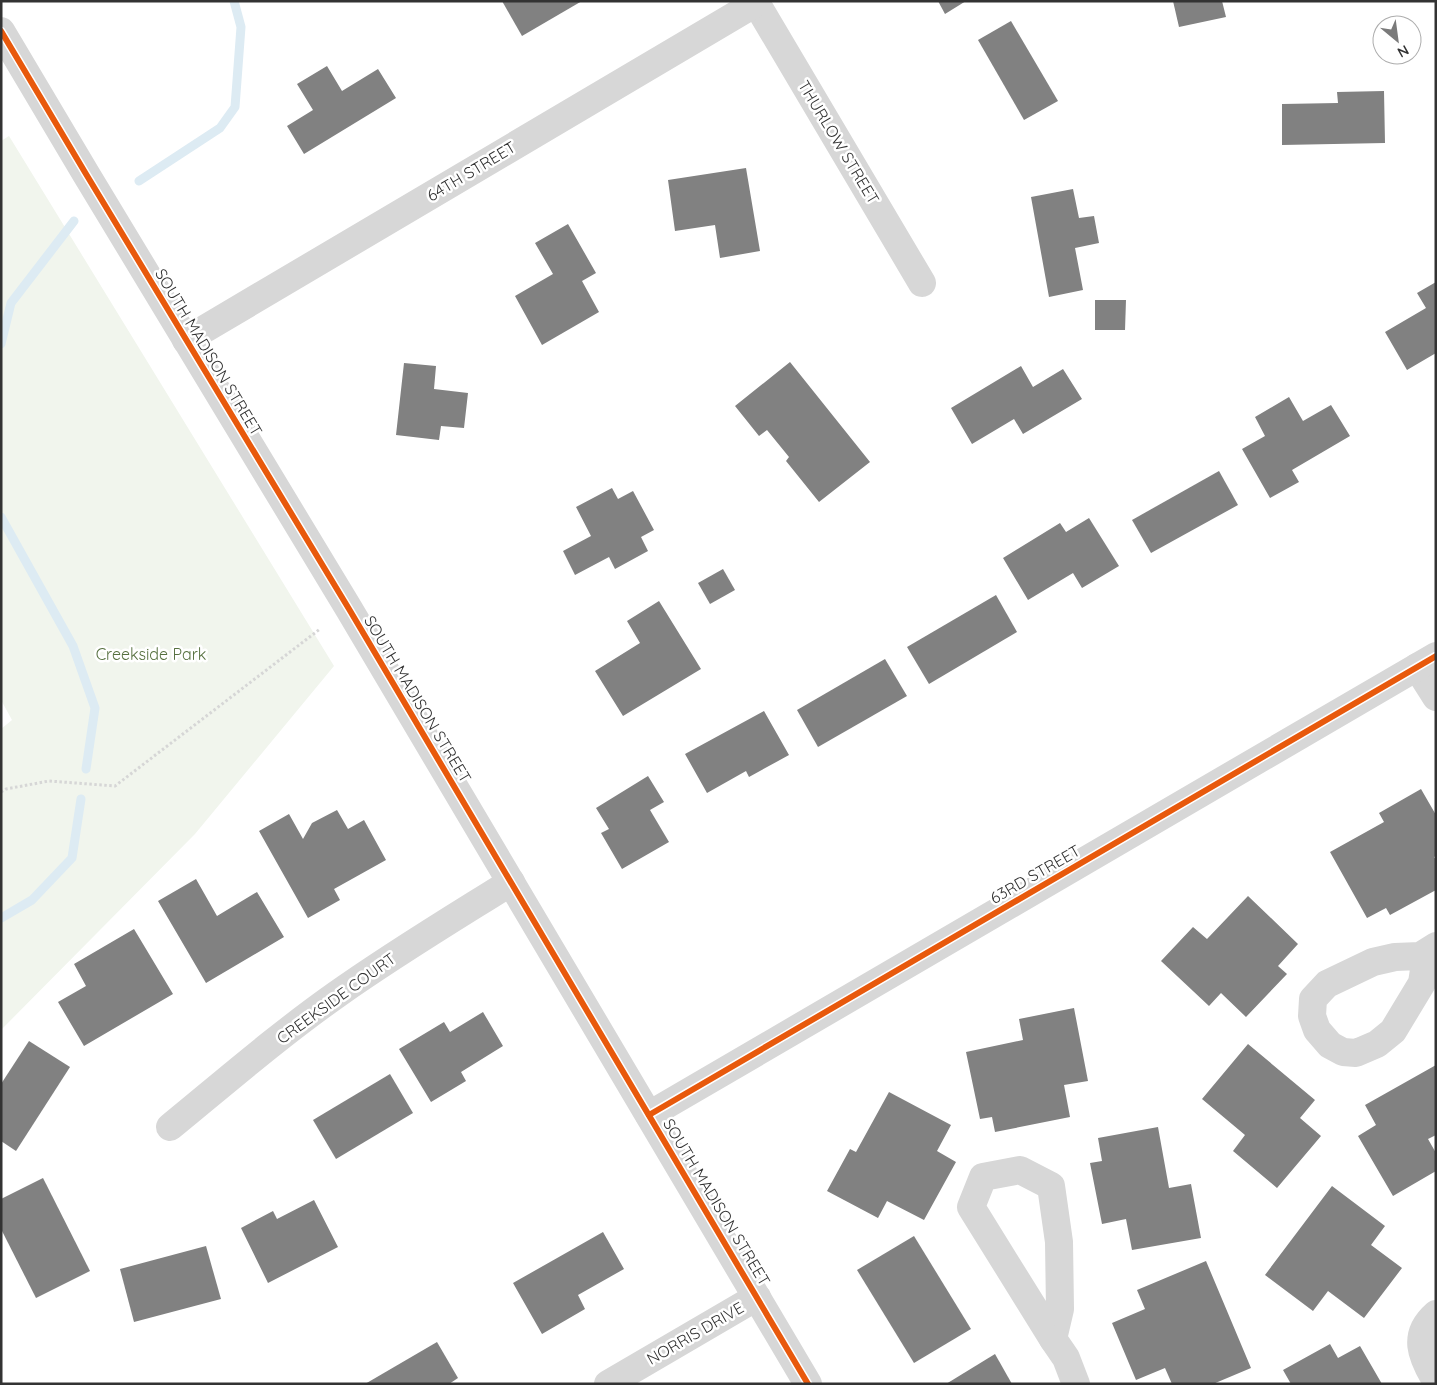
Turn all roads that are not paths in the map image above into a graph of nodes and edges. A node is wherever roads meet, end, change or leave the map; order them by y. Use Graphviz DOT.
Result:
graph roads {
  1 [pos="755,2"];
  2 [pos="1,30"];
  3 [pos="922,284"];
  4 [pos="186,340"];
  5 [pos="1426,661"];
  6 [pos="1436,697"];
  7 [pos="511,882"];
  8 [pos="649,1115"];
  9 [pos="170,1127"];
  10 [pos="757,1297"];
  11 [pos="1436,1314"];
  12 [pos="1053,1339"];
  13 [pos="1436,1381"];
  14 [pos="608,1384"];
  15 [pos="808,1384"];
  16 [pos="1076,1384"];
  1 -- 3 [label="street, THURLOW STREET"];
  1 -- 4 [label="street, 64TH STREET"];
  2 -- 4 [label="street, SOUTH MADISON STREET"];
  4 -- 7 [label="street, SOUTH MADISON STREET"];
  5 -- 6 [label="street"];
  5 -- 8 [label="street, 63RD STREET"];
  7 -- 8 [label="street, SOUTH MADISON STREET"];
  7 -- 9 [label="street, CREEKSIDE COURT"];
  8 -- 10 [label="street, SOUTH MADISON STREET"];
  10 -- 14 [label="street, NORRIS DRIVE"];
  10 -- 15 [label="street, SOUTH MADISON STREET"];
  11 -- 13 [label="street"];
  12 -- 12 [label="street"];
  12 -- 16 [label="street"];
}
